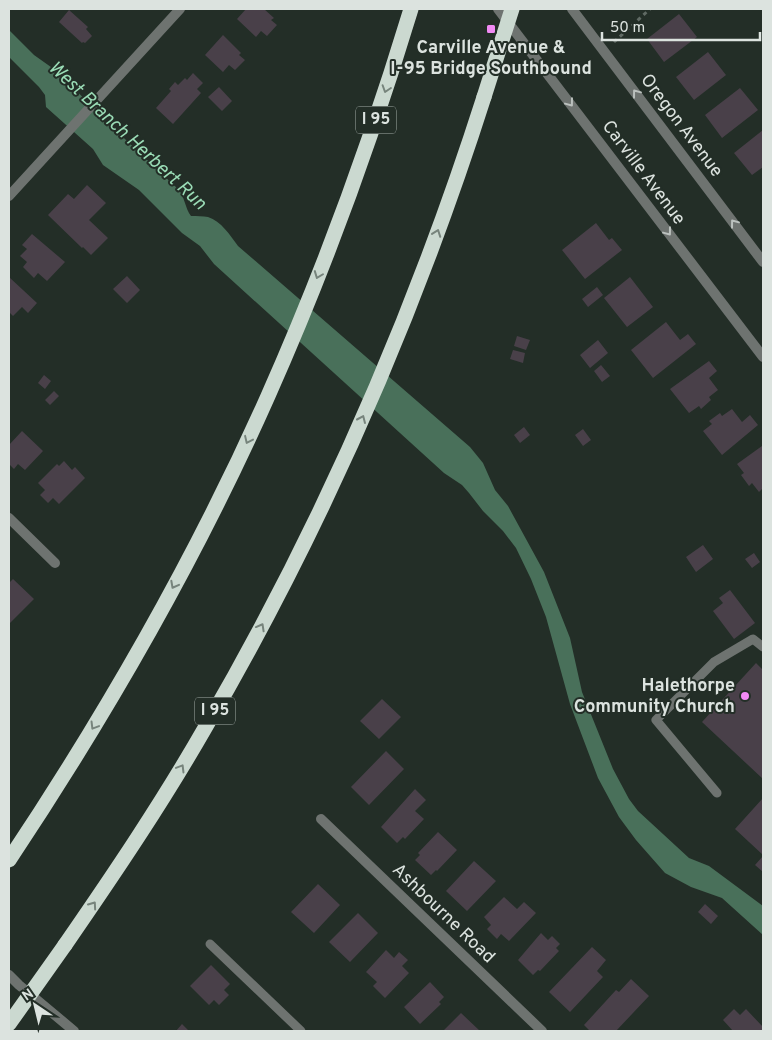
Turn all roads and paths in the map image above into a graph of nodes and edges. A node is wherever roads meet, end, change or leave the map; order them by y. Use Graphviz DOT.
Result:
graph roads {
  1 [pos="180,9"];
  2 [pos="411,9"];
  3 [pos="498,9"];
  4 [pos="512,9"];
  5 [pos="572,9"];
  6 [pos="650,9"];
  7 [pos="604,50"];
  8 [pos="9,196"];
  9 [pos="763,262"];
  10 [pos="763,356"];
  11 [pos="9,518"];
  12 [pos="54,563"];
  13 [pos="763,647"];
  14 [pos="717,793"];
  15 [pos="321,819"];
  16 [pos="9,860"];
  17 [pos="210,944"];
  18 [pos="9,975"];
  19 [pos="9,1024"];
  20 [pos="74,1031"];
  21 [pos="301,1031"];
  22 [pos="542,1031"];
  1 -- 8 [label="street"];
  2 -- 16 [label="highway, I 95, one-way"];
  3 -- 10 [label="street, Carville Avenue, one-way"];
  19 -- 4 [label="highway, I 95, one-way, bridge"];
  5 -- 7 [label="street, Oregon Avenue"];
  6 -- 7 [label="path"];
  9 -- 7 [label="street, Oregon Avenue, one-way"];
  11 -- 12 [label="street"];
  13 -- 14 [label="lane"];
  15 -- 22 [label="street, Ashbourne Road"];
  17 -- 21 [label="lane"];
  18 -- 20 [label="street"];
}
